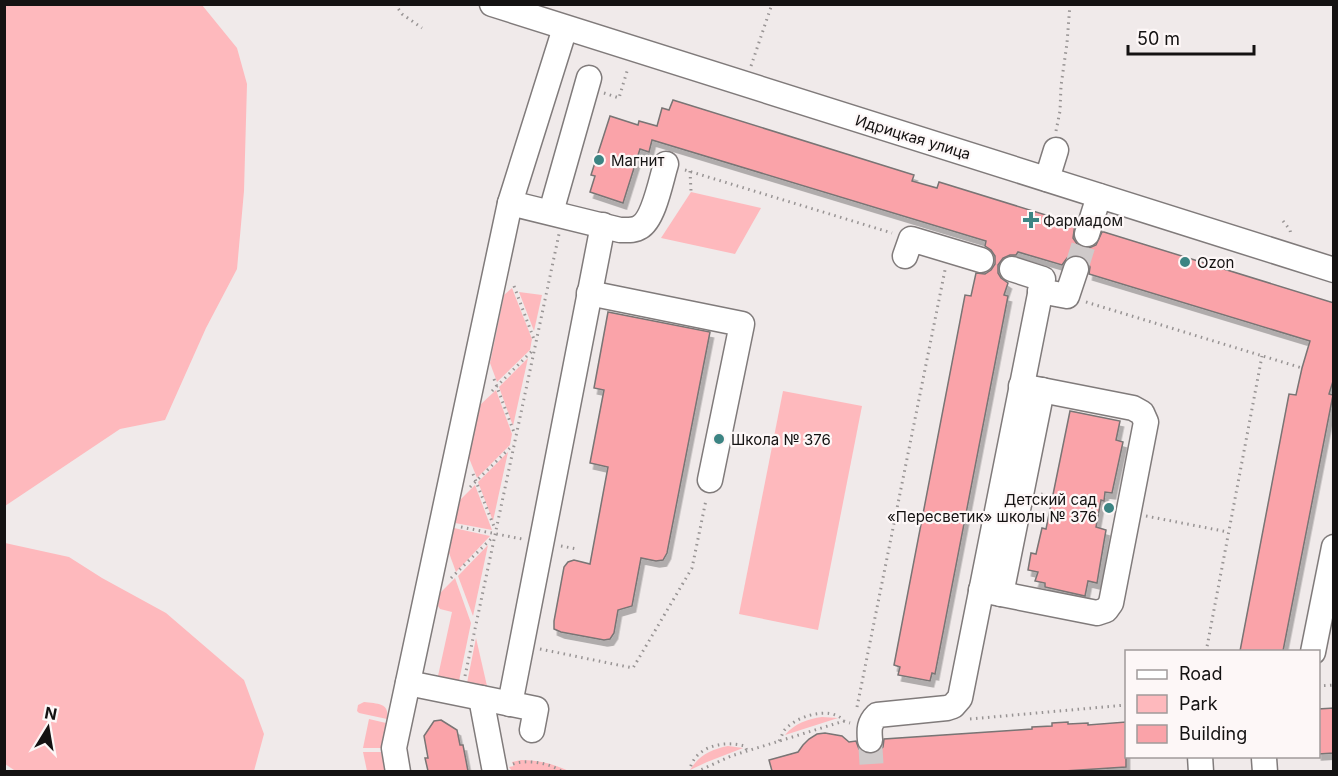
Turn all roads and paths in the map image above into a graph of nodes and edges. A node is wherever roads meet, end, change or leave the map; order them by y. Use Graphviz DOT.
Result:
graph roads {
  1 [pos="395,4"];
  2 [pos="492,4"];
  3 [pos="772,4"];
  4 [pos="1069,5"];
  5 [pos="422,28"];
  6 [pos="564,28"];
  7 [pos="634,49"];
  8 [pos="754,57"];
  9 [pos="548,80"];
  10 [pos="591,87"];
  11 [pos="1056,150"];
  12 [pos="666,164"];
  13 [pos="690,171"];
  14 [pos="1047,179"];
  15 [pos="691,192"];
  16 [pos="1099,196"];
  17 [pos="510,202"];
  18 [pos="555,223"];
  19 [pos="603,225"];
  20 [pos="1087,234"];
  21 [pos="908,247"];
  22 [pos="949,250"];
  23 [pos="981,260"];
  24 [pos="1012,269"];
  25 [pos="1076,269"];
  26 [pos="1334,270"];
  27 [pos="512,279"];
  28 [pos="1040,291"];
  29 [pos="589,293"];
  30 [pos="1067,296"];
  31 [pos="535,345"];
  32 [pos="1262,356"];
  33 [pos="1302,368"];
  34 [pos="490,371"];
  35 [pos="496,387"];
  36 [pos="1031,388"];
  37 [pos="490,392"];
  38 [pos="516,436"];
  39 [pos="514,444"];
  40 [pos="470,466"];
  41 [pos="710,480"];
  42 [pos="476,481"];
  43 [pos="464,492"];
  44 [pos="1128,512"];
  45 [pos="453,525"];
  46 [pos="1229,532"];
  47 [pos="495,533"];
  48 [pos="541,542"];
  49 [pos="1334,547"];
  50 [pos="577,549"];
  51 [pos="447,582"];
  52 [pos="991,592"];
  53 [pos="521,645"];
  54 [pos="1206,650"];
  55 [pos="1313,650"];
  56 [pos="408,683"];
  57 [pos="472,691"];
  58 [pos="510,704"];
  59 [pos="1125,705"];
  60 [pos="856,712"];
  61 [pos="962,719"];
  62 [pos="532,729"];
  63 [pos="870,740"];
  64 [pos="779,741"];
  65 [pos="747,751"];
  66 [pos="500,769"];
  67 [pos="398,771"];
  68 [pos="563,771"];
  69 [pos="689,771"];
  70 [pos="696,771"];
  1 -- 5 [label="path"];
  2 -- 6 [label="street, Идрицкая улица"];
  3 -- 8 [label="path"];
  4 -- 11 [label="path"];
  6 -- 7 [label="street, Идрицкая улица"];
  6 -- 9 [label="street"];
  7 -- 10 [label="path"];
  7 -- 14 [label="street, Идрицкая улица"];
  9 -- 10 [label="street"];
  9 -- 17 [label="street"];
  10 -- 18 [label="street"];
  11 -- 14 [label="street"];
  12 -- 13 [label="path"];
  12 -- 19 [label="street"];
  13 -- 15 [label="path"];
  13 -- 21 [label="path"];
  14 -- 16 [label="street, Идрицкая улица"];
  16 -- 20 [label="street"];
  16 -- 26 [label="street, Идрицкая улица"];
  17 -- 18 [label="street"];
  17 -- 56 [label="street"];
  18 -- 19 [label="street"];
  18 -- 31 [label="path"];
  19 -- 29 [label="street"];
  21 -- 22 [label="street"];
  22 -- 23 [label="street"];
  22 -- 60 [label="path"];
  24 -- 28 [label="street"];
  25 -- 30 [label="street"];
  27 -- 31 [label="path"];
  28 -- 30 [label="street"];
  28 -- 36 [label="street"];
  29 -- 41 [label="street"];
  29 -- 48 [label="street"];
  30 -- 32 [label="path"];
  31 -- 35 [label="path"];
  31 -- 38 [label="path"];
  32 -- 33 [label="path"];
  32 -- 46 [label="path"];
  34 -- 35 [label="path"];
  35 -- 37 [label="path"];
  35 -- 38 [label="path"];
  36 -- 44 [label="street"];
  36 -- 52 [label="street"];
  38 -- 39 [label="path"];
  39 -- 42 [label="path"];
  39 -- 47 [label="path"];
  40 -- 42 [label="path"];
  41 -- 53 [label="path"];
  42 -- 43 [label="path"];
  42 -- 47 [label="path"];
  44 -- 46 [label="path"];
  44 -- 52 [label="street"];
  45 -- 47 [label="path"];
  46 -- 54 [label="path"];
  47 -- 48 [label="path"];
  47 -- 51 [label="path"];
  47 -- 57 [label="path"];
  48 -- 50 [label="path"];
  48 -- 53 [label="street"];
  49 -- 55 [label="street"];
  52 -- 63 [label="street"];
  53 -- 58 [label="street"];
  56 -- 57 [label="street"];
  56 -- 67 [label="street"];
  57 -- 58 [label="street"];
  57 -- 66 [label="street"];
  58 -- 62 [label="street"];
  59 -- 61 [label="path"];
  64 -- 64 [label="path"];
  64 -- 65 [label="path"];
  65 -- 69 [label="path"];
  65 -- 70 [label="path"];
  66 -- 68 [label="path"];
}
